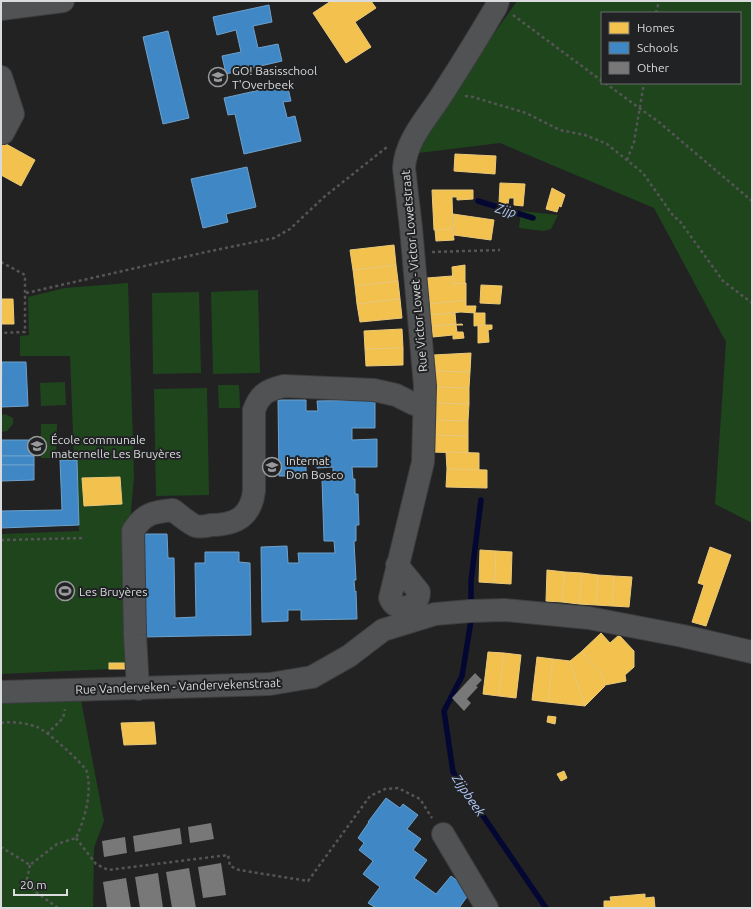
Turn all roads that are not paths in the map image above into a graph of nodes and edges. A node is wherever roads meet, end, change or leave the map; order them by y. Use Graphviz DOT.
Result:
graph roads {
  1 [pos="63,1"];
  2 [pos="505,8"];
  3 [pos="1,9"];
  4 [pos="1,77"];
  5 [pos="3,133"];
  6 [pos="424,403"];
  7 [pos="397,565"];
  8 [pos="752,652"];
  9 [pos="138,689"];
  10 [pos="1,692"];
  11 [pos="443,834"];
  12 [pos="477,908"];
  13 [pos="480,908"];
  14 [pos="487,908"];
  1 -- 3 [label="street"];
  2 -- 6 [label="street, Rue Victor Lowet - Victor Lowetstraat"];
  4 -- 5 [label="street"];
  6 -- 7 [label="street, Rue Victor Lowet - Victor Lowetstraat"];
  6 -- 9 [label="street"];
  8 -- 9 [label="street, Rue Vanderveken - Vandervekenstraat"];
  9 -- 10 [label="street, Rue Vanderveken - Vandervekenstraat"];
  11 -- 14 [label="street"];
  12 -- 13 [label="street"];
}
